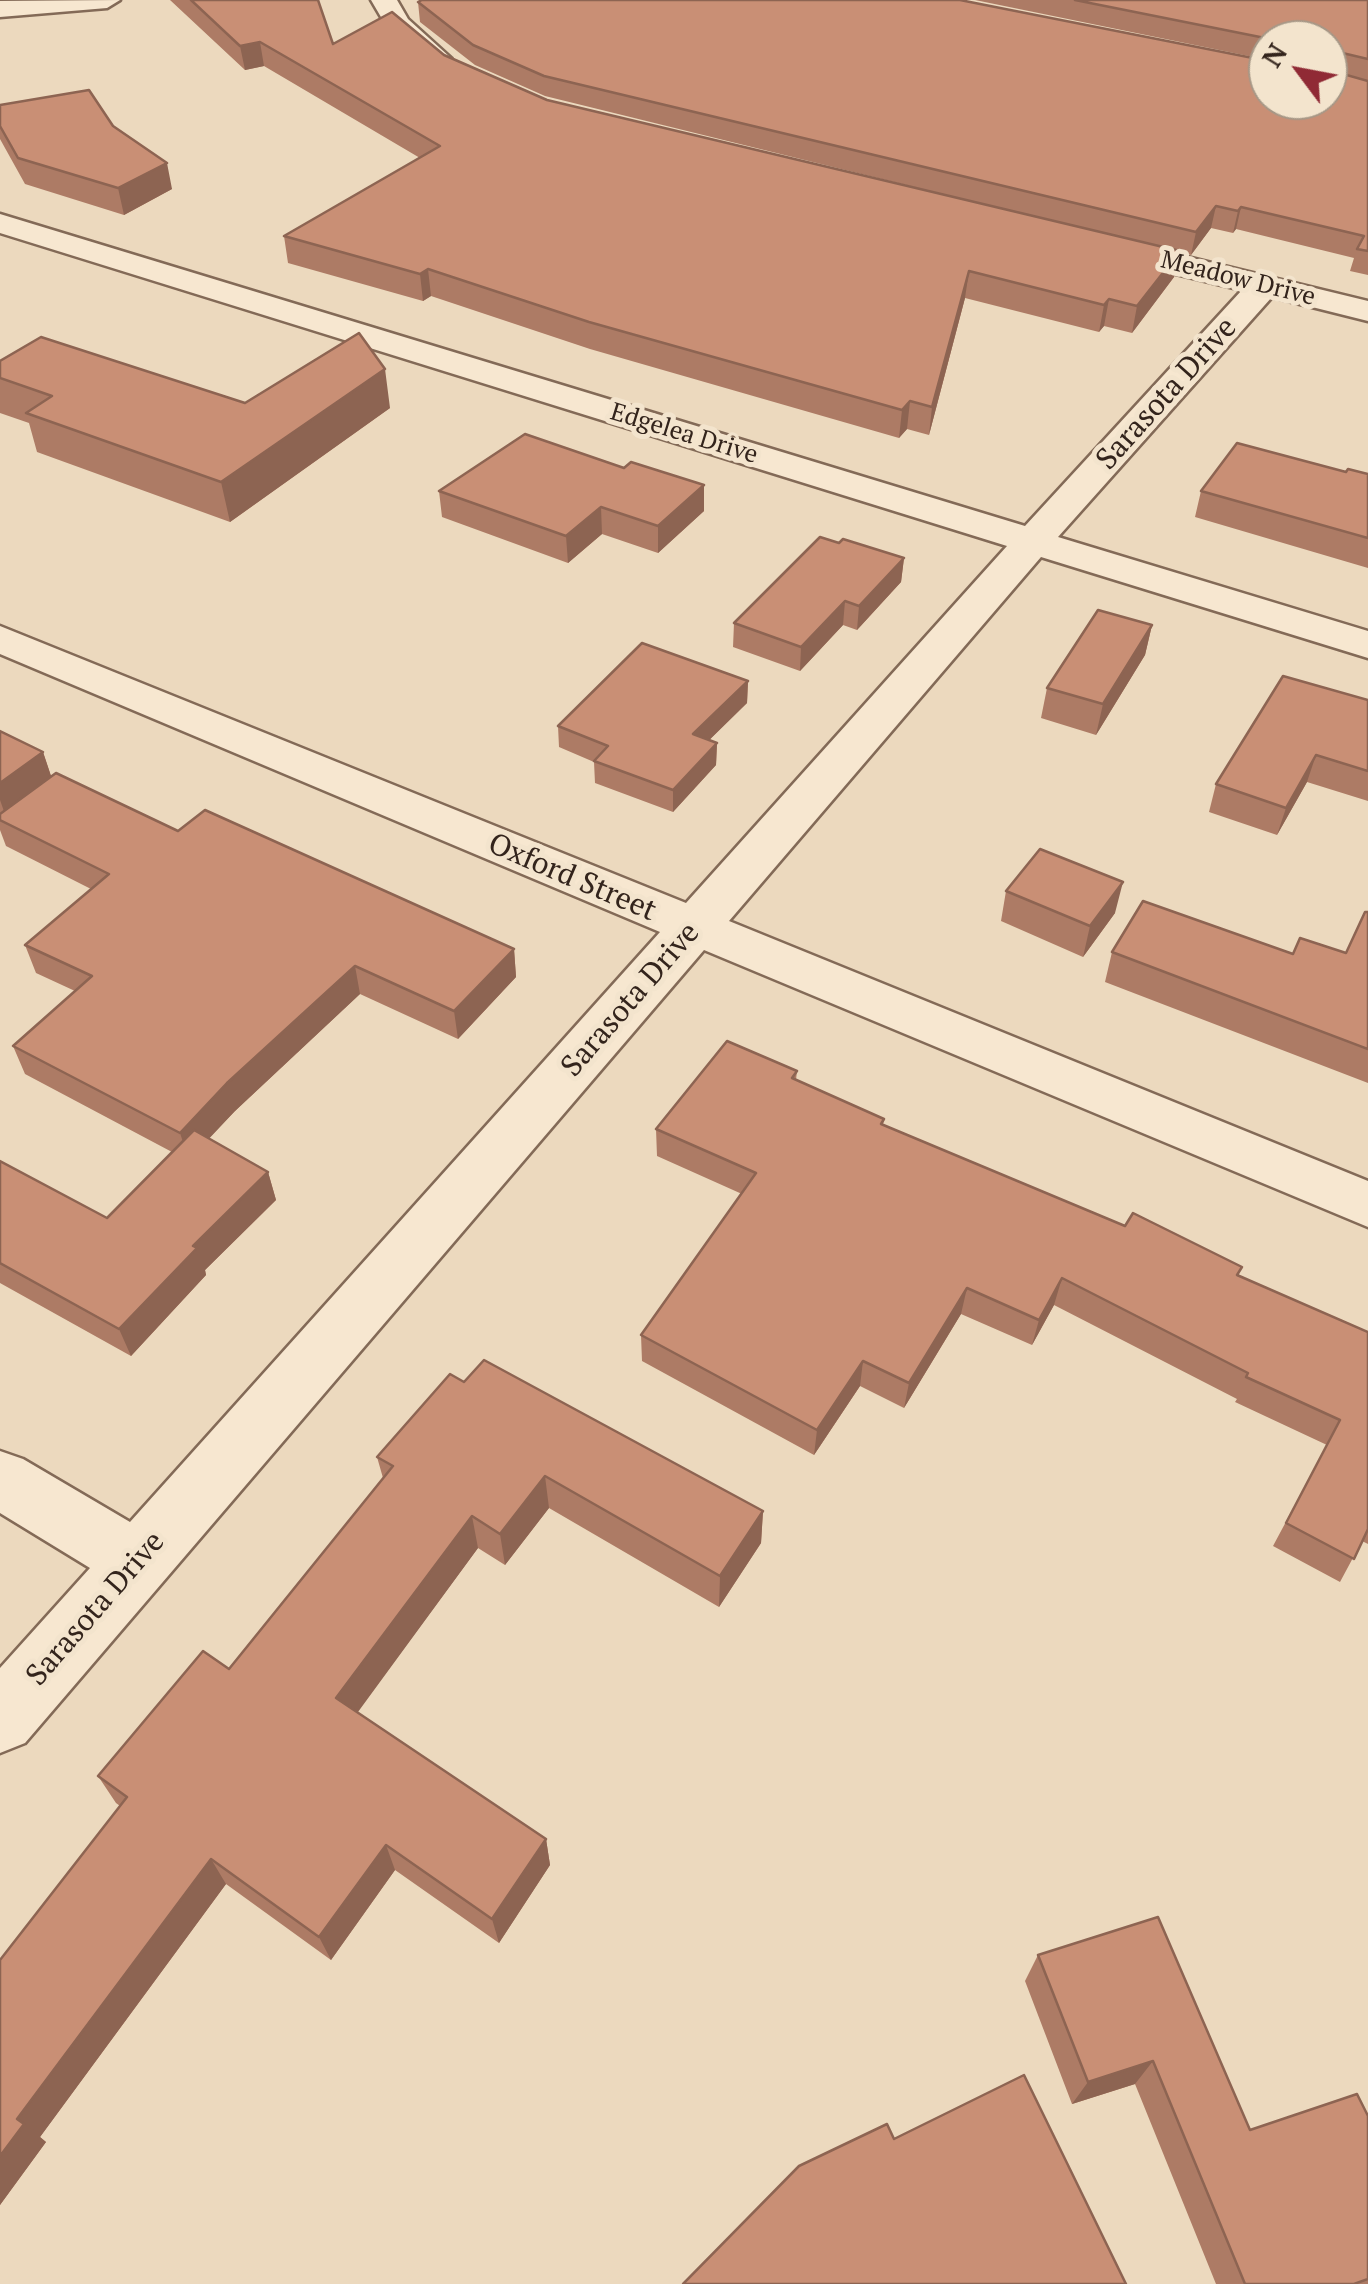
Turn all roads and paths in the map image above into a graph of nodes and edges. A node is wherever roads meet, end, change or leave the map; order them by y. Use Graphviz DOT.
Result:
graph roads {
  1 [pos="107,0"];
  2 [pos="384,0"];
  3 [pos="0,9"];
  4 [pos="472,81"];
  5 [pos="0,222"];
  6 [pos="1074,239"];
  7 [pos="1266,285"];
  8 [pos="1368,311"];
  9 [pos="1032,542"];
  10 [pos="0,639"];
  11 [pos="1368,646"];
  12 [pos="694,929"];
  13 [pos="1368,1205"];
  14 [pos="0,1479"];
  15 [pos="138,1562"];
  16 [pos="0,1720"];
  1 -- 3 [label="street"];
  2 -- 4 [label="street"];
  5 -- 9 [label="street, Edgelea Drive"];
  6 -- 7 [label="street, Meadow Drive"];
  7 -- 8 [label="street, Meadow Drive"];
  7 -- 9 [label="street, Sarasota Drive"];
  9 -- 11 [label="street, Edgelea Drive"];
  9 -- 12 [label="street, Sarasota Drive"];
  10 -- 12 [label="street, Oxford Street"];
  12 -- 13 [label="street, Oxford Street"];
  12 -- 15 [label="street, Sarasota Drive"];
  14 -- 15 [label="street"];
  15 -- 16 [label="street, Sarasota Drive"];
}
